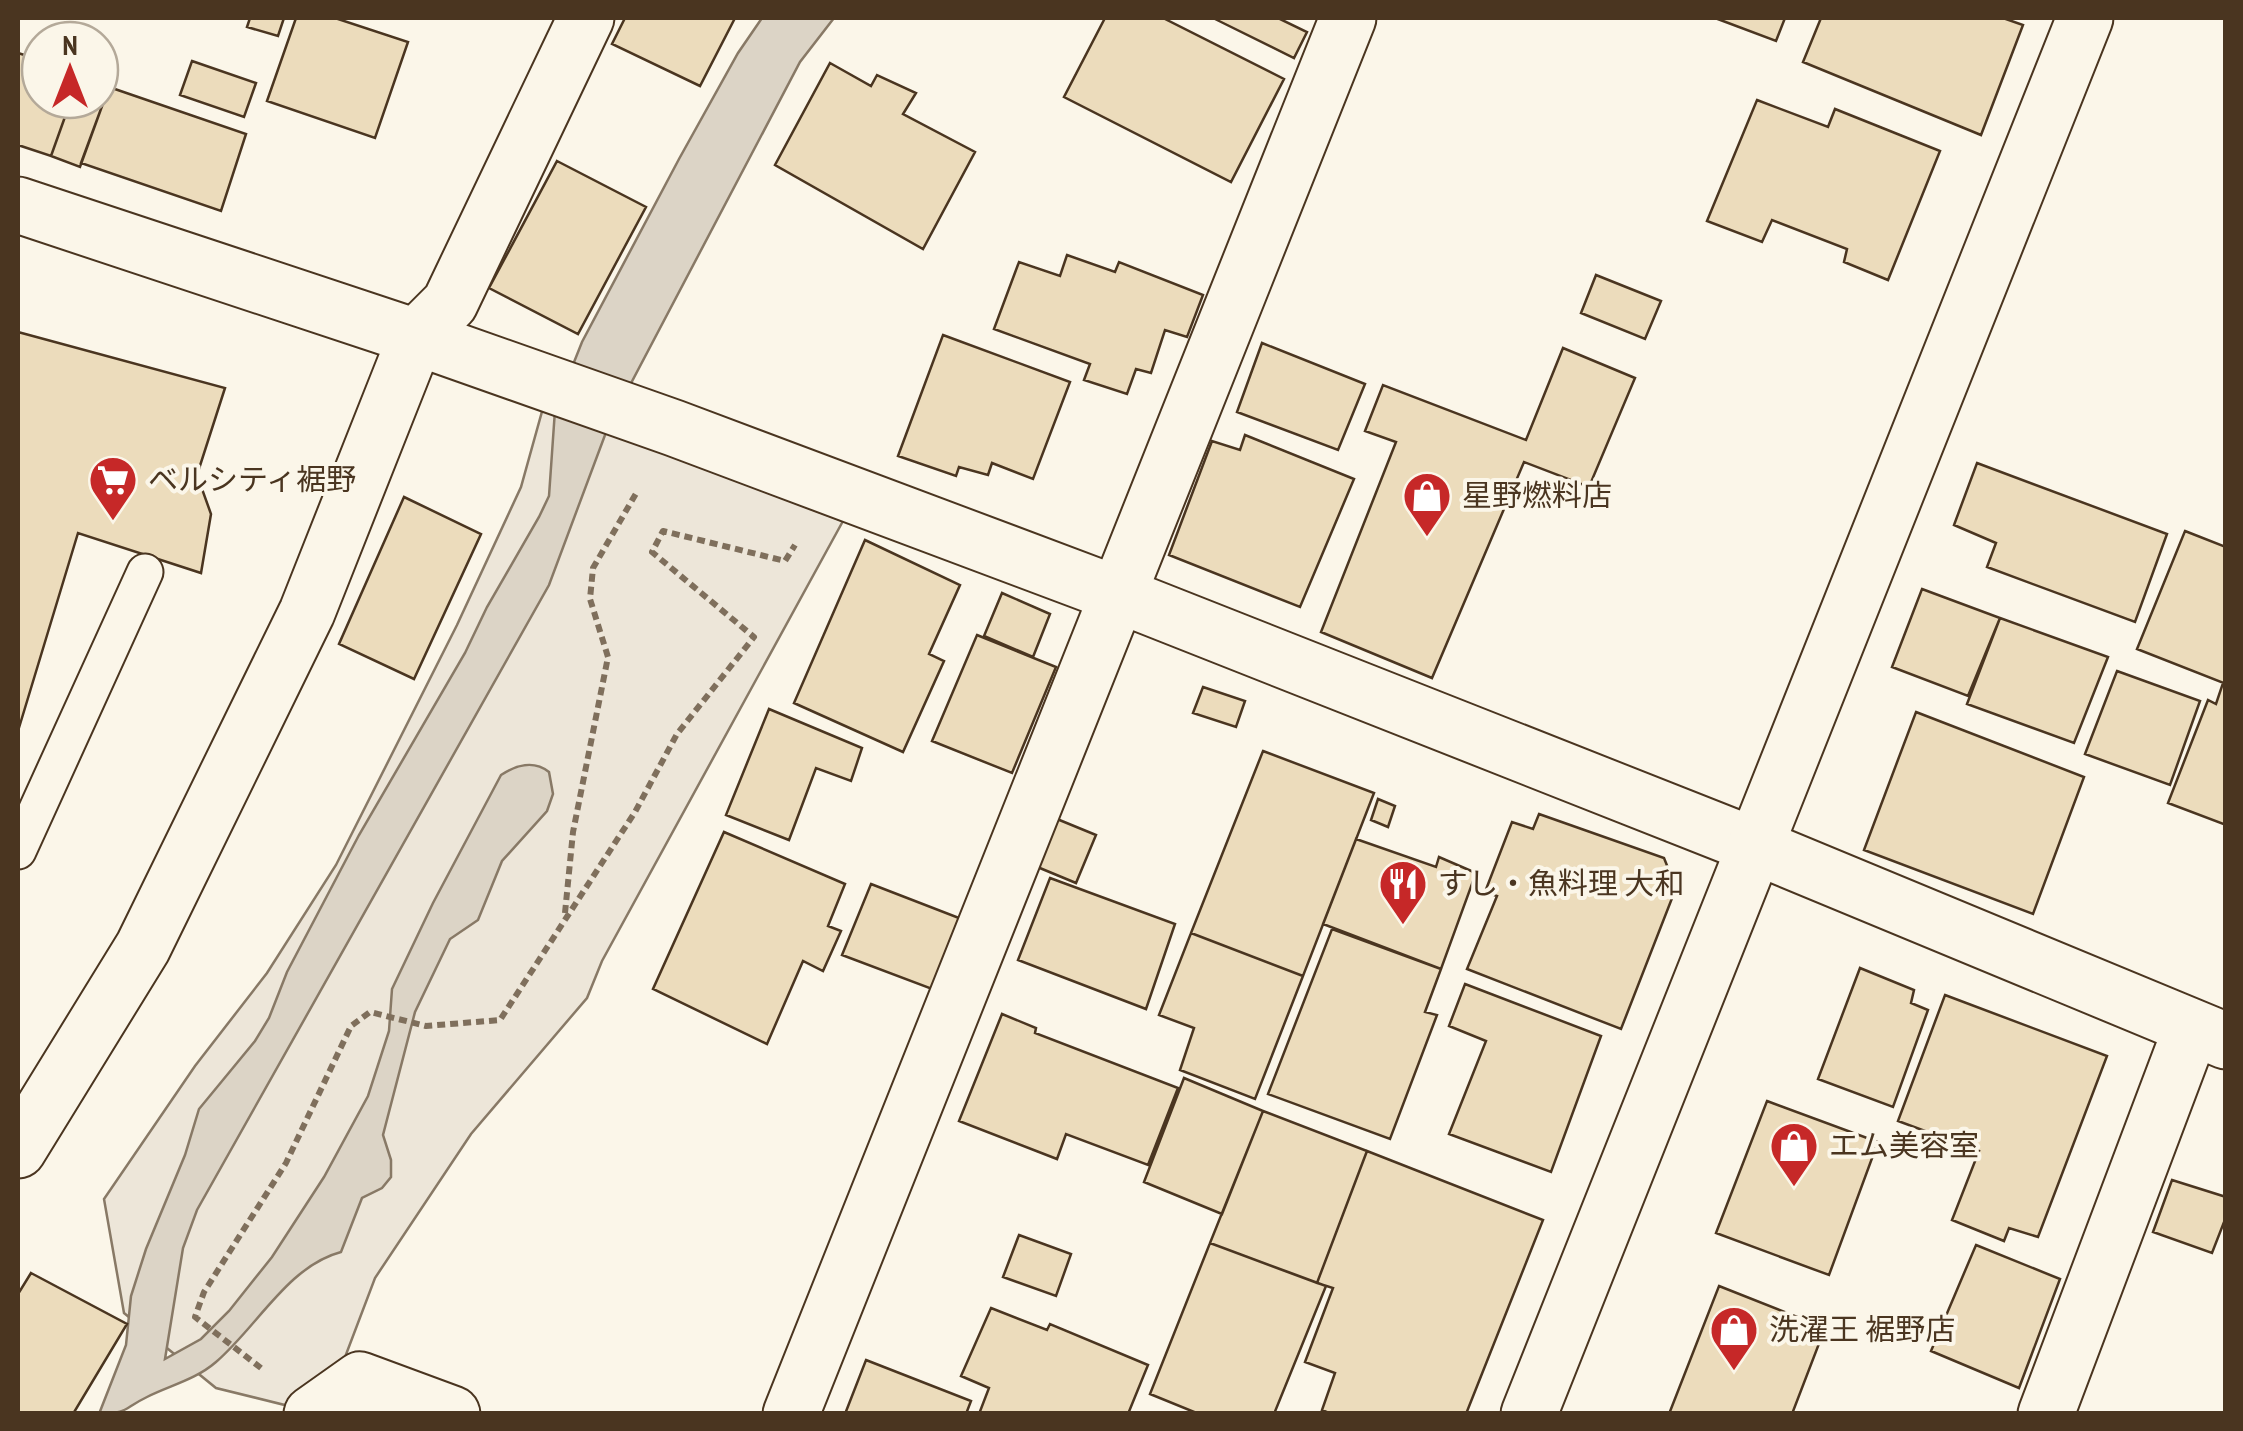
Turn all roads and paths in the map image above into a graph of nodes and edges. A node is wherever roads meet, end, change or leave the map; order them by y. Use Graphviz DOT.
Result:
graph roads {
  1 [pos="586,18"];
  2 [pos="1348,18"];
  3 [pos="2084,18"];
  4 [pos="18,205"];
  5 [pos="416,336"];
  6 [pos="652,420"];
  7 [pos="806,529"];
  8 [pos="145,572"];
  9 [pos="1119,596"];
  10 [pos="1754,846"];
  11 [pos="18,851"];
  12 [pos="565,916"];
  13 [pos="2209,1034"];
  14 [pos="18,1150"];
  15 [pos="234,1348"];
  16 [pos="312,1414"];
  17 [pos="452,1414"];
  18 [pos="792,1414"];
  19 [pos="1529,1414"];
  20 [pos="2046,1414"];
  1 -- 5 [label="street"];
  2 -- 9 [label="street"];
  3 -- 10 [label="street"];
  4 -- 5 [label="street"];
  5 -- 6 [label="street"];
  5 -- 14 [label="street"];
  6 -- 9 [label="street"];
  6 -- 12 [label="path"];
  7 -- 12 [label="path"];
  8 -- 11 [label="lane"];
  9 -- 10 [label="street"];
  9 -- 18 [label="street"];
  10 -- 13 [label="street"];
  10 -- 19 [label="street"];
  12 -- 15 [label="path"];
  13 -- 20 [label="street"];
  16 -- 17 [label="street"];
}
